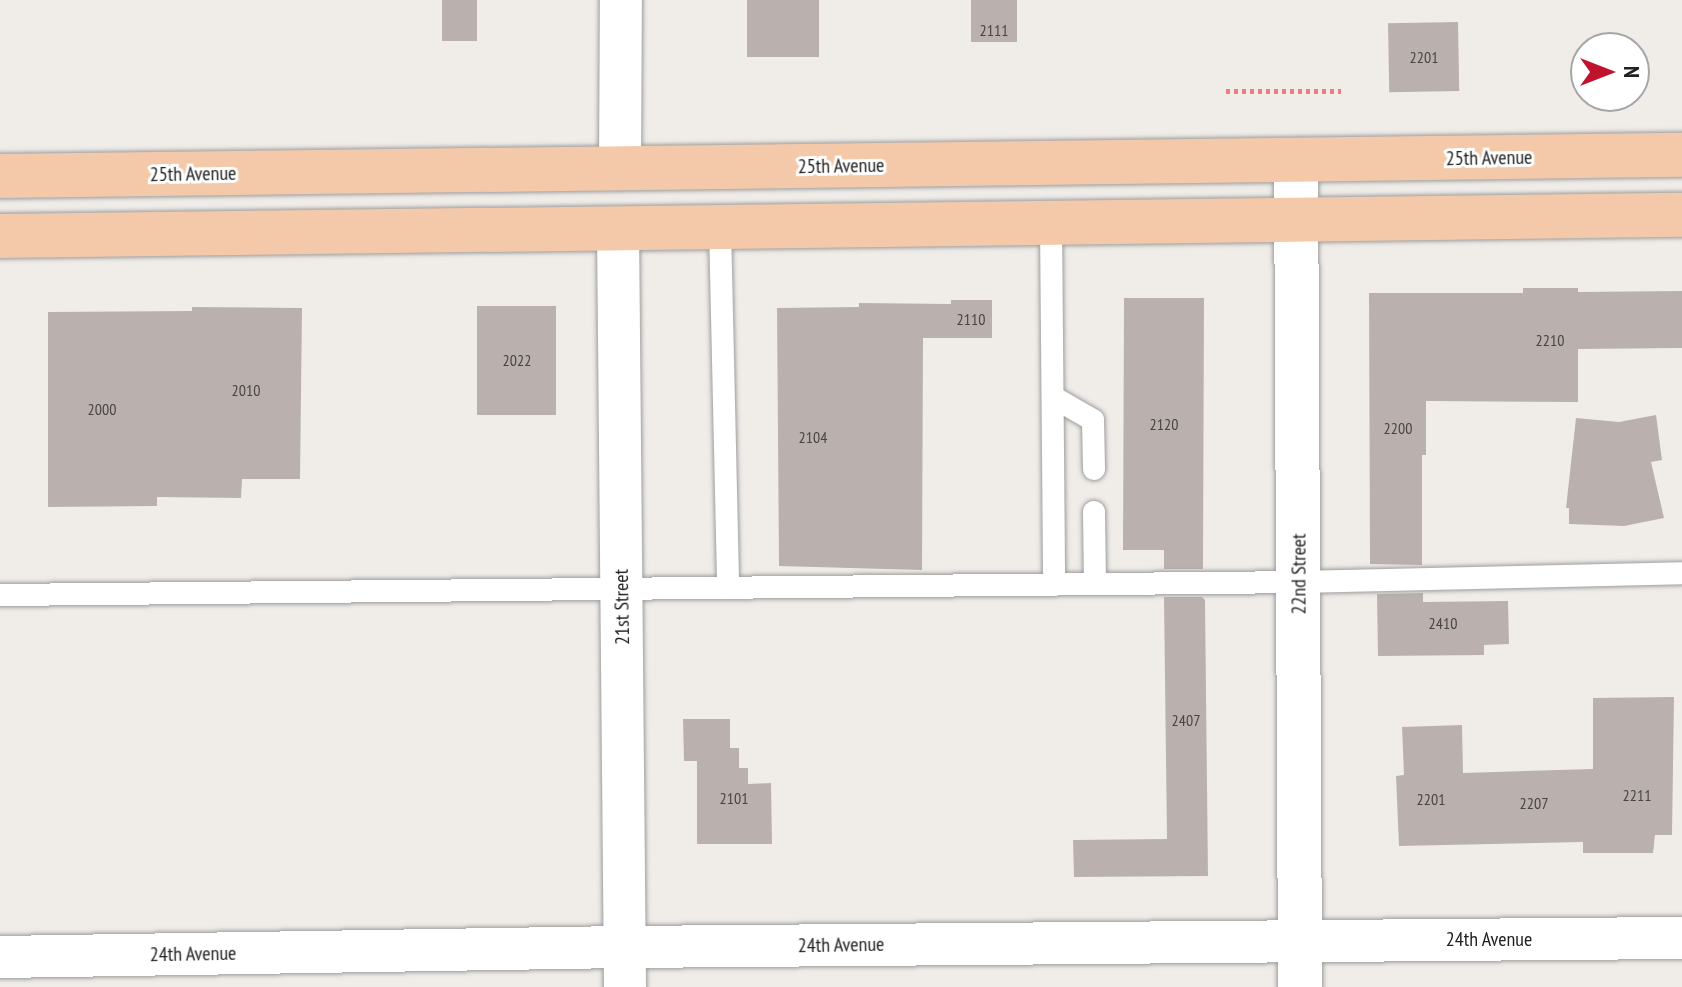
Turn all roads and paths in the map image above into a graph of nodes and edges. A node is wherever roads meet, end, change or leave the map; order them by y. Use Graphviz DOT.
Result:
graph roads {
  1 [pos="621,0"];
  2 [pos="1226,91"];
  3 [pos="1341,91"];
  4 [pos="1682,155"];
  5 [pos="1296,160"];
  6 [pos="620,169"];
  7 [pos="0,176"];
  8 [pos="1682,215"];
  9 [pos="1298,220"];
  10 [pos="1051,223"];
  11 [pos="720,227"];
  12 [pos="618,228"];
  13 [pos="0,236"];
  14 [pos="1053,397"];
  15 [pos="1094,469"];
  16 [pos="1094,512"];
  17 [pos="1682,573"];
  18 [pos="1299,582"];
  19 [pos="1095,584"];
  20 [pos="1054,585"];
  21 [pos="728,588"];
  22 [pos="622,590"];
  23 [pos="0,595"];
  24 [pos="1682,938"];
  25 [pos="1300,941"];
  26 [pos="0,957"];
  27 [pos="625,967"];
  28 [pos="1300,987"];
  1 -- 6 [label="street"];
  2 -- 3 [label="path"];
  4 -- 5 [label="main road, 25th Avenue"];
  5 -- 6 [label="main road, 25th Avenue"];
  5 -- 9 [label="street, 22nd Street"];
  6 -- 7 [label="main road, 25th Avenue"];
  8 -- 9 [label="main road"];
  9 -- 10 [label="main road"];
  9 -- 18 [label="street, 22nd Street"];
  10 -- 11 [label="main road"];
  10 -- 14 [label="lane"];
  11 -- 12 [label="main road"];
  11 -- 21 [label="lane"];
  12 -- 13 [label="main road"];
  12 -- 22 [label="street, 21st Street"];
  14 -- 15 [label="lane"];
  14 -- 20 [label="lane"];
  16 -- 19 [label="lane"];
  17 -- 18 [label="lane"];
  18 -- 19 [label="lane"];
  18 -- 25 [label="street, 22nd Street"];
  19 -- 20 [label="lane"];
  20 -- 21 [label="lane"];
  21 -- 22 [label="lane"];
  22 -- 23 [label="lane"];
  22 -- 27 [label="street, 21st Street"];
  24 -- 25 [label="street, 24th Avenue"];
  25 -- 27 [label="street, 24th Avenue"];
  25 -- 28 [label="street, 22nd Street"];
  26 -- 27 [label="street, 24th Avenue"];
}
